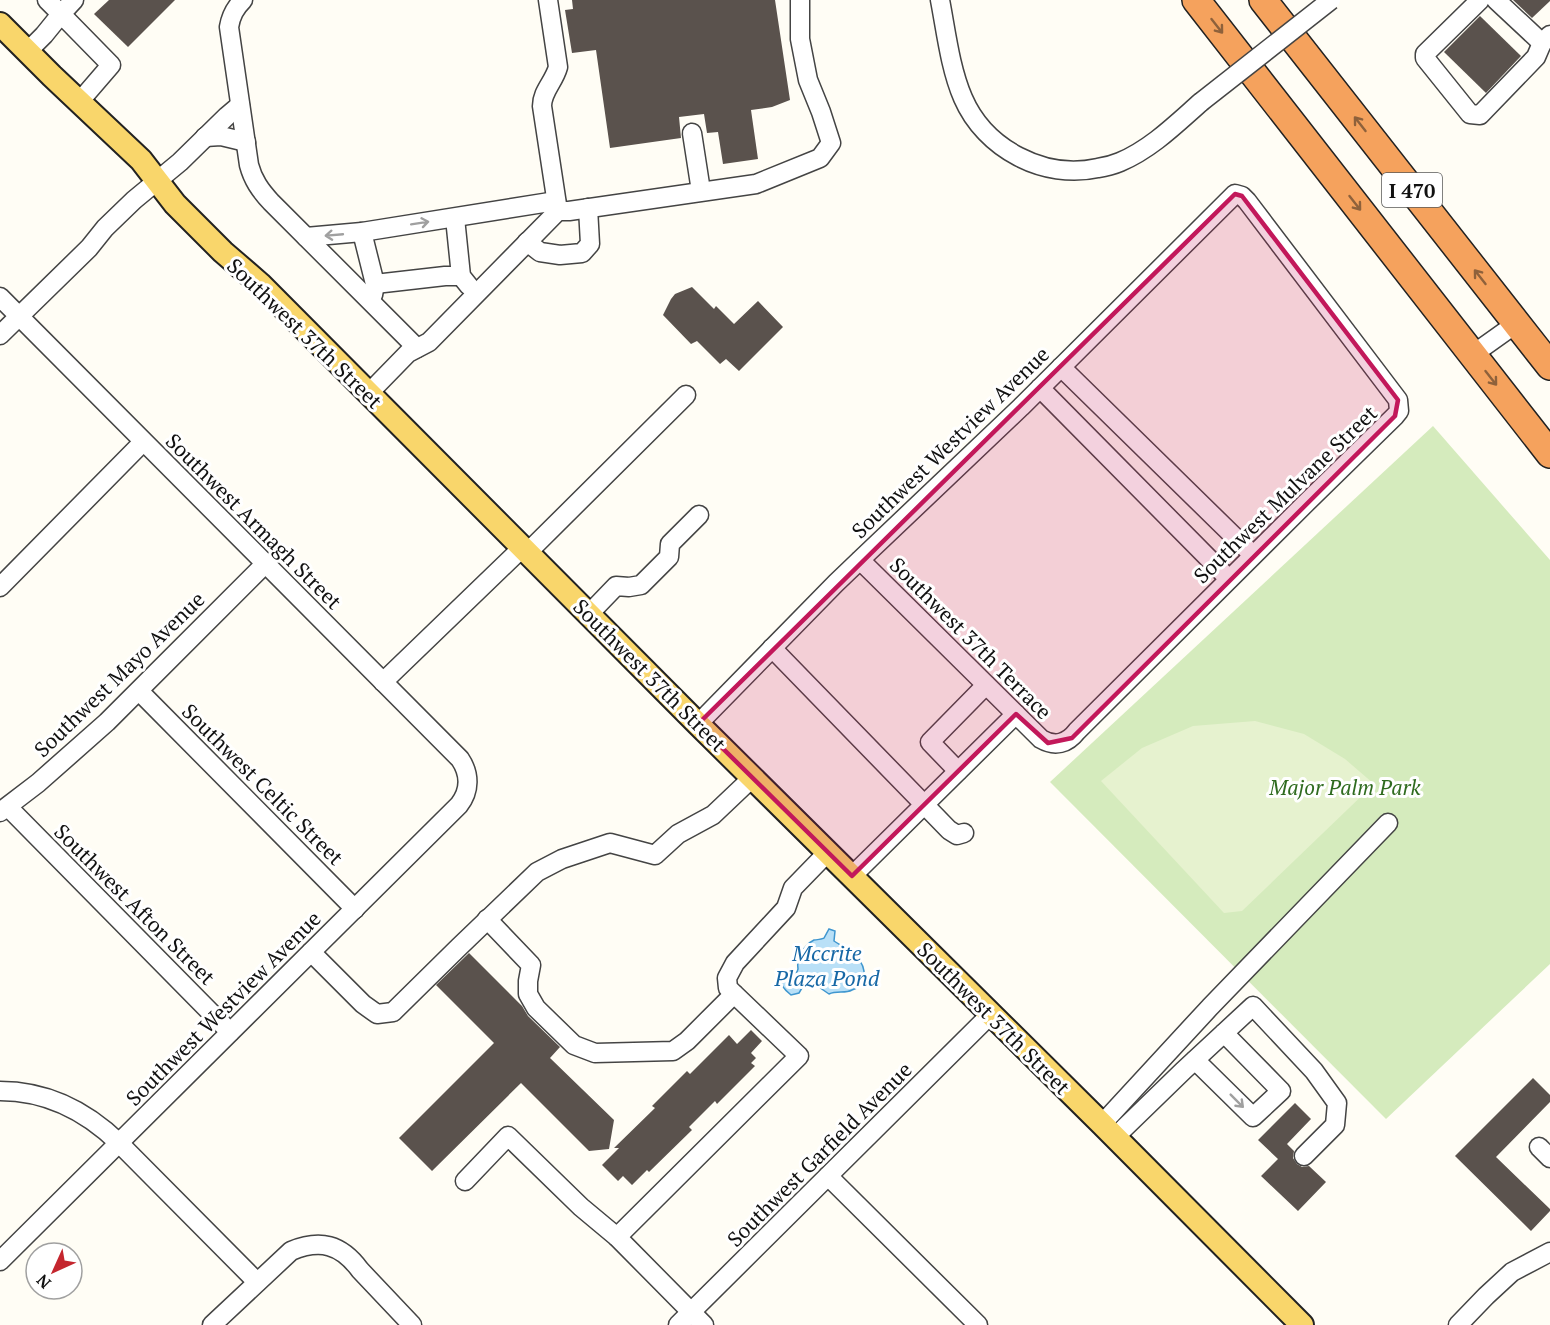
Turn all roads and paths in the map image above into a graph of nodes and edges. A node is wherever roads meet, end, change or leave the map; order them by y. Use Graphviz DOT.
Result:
graph roads {
  1 [pos="47,0"];
  2 [pos="74,0"];
  3 [pos="243,0"];
  4 [pos="548,0"];
  5 [pos="800,0"];
  6 [pos="940,0"];
  7 [pos="1196,0"];
  8 [pos="1331,0"];
  9 [pos="1480,0"];
  10 [pos="1496,0"];
  11 [pos="1270,7"];
  12 [pos="61,14"];
  13 [pos="0,24"];
  14 [pos="1546,39"];
  15 [pos="28,51"];
  16 [pos="80,101"];
  17 [pos="240,105"];
  18 [pos="692,133"];
  19 [pos="205,137"];
  20 [pos="246,142"];
  21 [pos="157,181"];
  22 [pos="701,191"];
  23 [pos="1235,194"];
  24 [pos="557,206"];
  25 [pos="588,208"];
  26 [pos="455,218"];
  27 [pos="362,232"];
  28 [pos="306,237"];
  29 [pos="527,242"];
  30 [pos="461,276"];
  31 [pos="375,284"];
  32 [pos="476,294"];
  33 [pos="0,297"];
  34 [pos="371,302"];
  35 [pos="19,316"];
  36 [pos="1517,323"];
  37 [pos="0,336"];
  38 [pos="417,348"];
  39 [pos="1472,354"];
  40 [pos="1550,358"];
  41 [pos="1550,366"];
  42 [pos="1061,367"];
  43 [pos="1040,388"];
  44 [pos="368,394"];
  45 [pos="686,395"];
  46 [pos="143,442"];
  47 [pos="1550,454"];
  48 [pos="699,515"];
  49 [pos="525,550"];
  50 [pos="1253,555"];
  51 [pos="860,560"];
  52 [pos="265,564"];
  53 [pos="1229,579"];
  54 [pos="0,587"];
  55 [pos="589,614"];
  56 [pos="772,648"];
  57 [pos="1159,649"];
  58 [pos="383,682"];
  59 [pos="986,685"];
  60 [pos="139,691"];
  61 [pos="1016,714"];
  62 [pos="698,724"];
  63 [pos="958,771"];
  64 [pos="752,778"];
  65 [pos="468,782"];
  66 [pos="924,804"];
  67 [pos="4,809"];
  68 [pos="1388,823"];
  69 [pos="964,833"];
  70 [pos="828,852"];
  71 [pos="852,876"];
  72 [pos="355,909"];
  73 [pos="487,920"];
  74 [pos="311,952"];
  75 [pos="734,994"];
  76 [pos="991,1014"];
  77 [pos="230,1032"];
  78 [pos="1224,1033"];
  79 [pos="1195,1060"];
  80 [pos="0,1091"];
  81 [pos="1109,1131"];
  82 [pos="119,1143"];
  83 [pos="1304,1156"];
  84 [pos="828,1176"];
  85 [pos="465,1181"];
  86 [pos="617,1237"];
  87 [pos="1550,1252"];
  88 [pos="0,1260"];
  89 [pos="257,1282"];
  90 [pos="691,1321"];
  91 [pos="212,1325"];
  92 [pos="412,1325"];
  93 [pos="978,1325"];
  94 [pos="1302,1325"];
  95 [pos="1458,1325"];
  1 -- 12 [label="street"];
  2 -- 12 [label="street"];
  3 -- 17 [label="street"];
  4 -- 24 [label="street"];
  5 -- 22 [label="street"];
  6 -- 8 [label="street, bridge"];
  7 -- 39 [label="highway, I 470, one-way"];
  9 -- 14 [label="street"];
  10 -- 14 [label="street"];
  36 -- 11 [label="highway, I 470, one-way"];
  12 -- 15 [label="street"];
  12 -- 16 [label="street"];
  13 -- 15 [label="main road, Southwest 37th Street"];
  15 -- 16 [label="main road, Southwest 37th Street"];
  16 -- 21 [label="main road, Southwest 37th Street"];
  17 -- 19 [label="street"];
  17 -- 20 [label="street"];
  18 -- 22 [label="street"];
  19 -- 20 [label="street"];
  19 -- 21 [label="street"];
  20 -- 28 [label="street"];
  21 -- 35 [label="street"];
  21 -- 44 [label="main road, Southwest 37th Street"];
  22 -- 25 [label="street"];
  23 -- 42 [label="street, Southwest Westview Avenue"];
  23 -- 50 [label="street, Southwest Mulvane Street"];
  24 -- 25 [label="street"];
  24 -- 26 [label="street"];
  24 -- 29 [label="street"];
  25 -- 29 [label="street"];
  27 -- 26 [label="street, one-way"];
  26 -- 30 [label="street"];
  27 -- 28 [label="street, one-way"];
  27 -- 31 [label="street"];
  28 -- 34 [label="street"];
  29 -- 32 [label="street"];
  30 -- 31 [label="street"];
  30 -- 32 [label="street"];
  31 -- 34 [label="street"];
  32 -- 38 [label="street"];
  33 -- 35 [label="street, Southwest Armagh Street"];
  34 -- 38 [label="street"];
  35 -- 37 [label="street"];
  35 -- 46 [label="street, Southwest Armagh Street"];
  36 -- 39 [label="street"];
  36 -- 40 [label="highway"];
  36 -- 41 [label="highway, I 470"];
  38 -- 44 [label="street"];
  39 -- 47 [label="highway, I 470, one-way"];
  42 -- 43 [label="street, Southwest Westview Avenue"];
  42 -- 50 [label="street"];
  43 -- 51 [label="street, Southwest Westview Avenue"];
  43 -- 53 [label="street"];
  44 -- 49 [label="main road, Southwest 37th Street"];
  45 -- 49 [label="street"];
  46 -- 52 [label="street, Southwest Armagh Street"];
  46 -- 54 [label="street"];
  48 -- 55 [label="street"];
  49 -- 55 [label="main road, Southwest 37th Street"];
  49 -- 58 [label="street"];
  50 -- 53 [label="street, Southwest Mulvane Street"];
  51 -- 56 [label="street, Southwest Westview Avenue"];
  51 -- 59 [label="street, Southwest 37th Terrace"];
  52 -- 58 [label="street, Southwest Armagh Street"];
  52 -- 60 [label="street, Southwest Mayo Avenue"];
  53 -- 57 [label="street, Southwest Mulvane Street"];
  55 -- 62 [label="main road, Southwest 37th Street"];
  56 -- 62 [label="street, Southwest Westview Avenue"];
  56 -- 66 [label="street"];
  57 -- 61 [label="street, Southwest 37th Terrace"];
  58 -- 65 [label="street, Southwest Armagh Street"];
  59 -- 61 [label="street, Southwest 37th Terrace"];
  59 -- 63 [label="street"];
  60 -- 67 [label="street, Southwest Mayo Avenue"];
  60 -- 72 [label="street, Southwest Celtic Street"];
  61 -- 63 [label="street"];
  62 -- 64 [label="main road, Southwest 37th Street"];
  63 -- 66 [label="street"];
  64 -- 70 [label="main road, Southwest 37th Street"];
  64 -- 73 [label="street"];
  65 -- 72 [label="street, Southwest Westview Avenue"];
  66 -- 69 [label="street"];
  66 -- 71 [label="street"];
  67 -- 77 [label="street, Southwest Afton Street"];
  68 -- 81 [label="street"];
  70 -- 71 [label="main road, Southwest 37th Street"];
  70 -- 75 [label="street"];
  71 -- 76 [label="main road, Southwest 37th Street"];
  72 -- 74 [label="street, Southwest Westview Avenue"];
  73 -- 74 [label="street"];
  73 -- 75 [label="street"];
  74 -- 77 [label="street, Southwest Westview Avenue"];
  75 -- 86 [label="street"];
  76 -- 81 [label="main road, Southwest 37th Street"];
  76 -- 84 [label="street, Southwest Garfield Avenue"];
  77 -- 82 [label="street, Southwest Westview Avenue"];
  78 -- 79 [label="street"];
  79 -- 78 [label="street, one-way"];
  78 -- 83 [label="street"];
  79 -- 81 [label="street"];
  80 -- 82 [label="street"];
  81 -- 94 [label="main road, Southwest 37th Street"];
  82 -- 88 [label="street, Southwest Westview Avenue"];
  82 -- 89 [label="street"];
  84 -- 90 [label="street, Southwest Garfield Avenue"];
  84 -- 93 [label="street"];
  85 -- 86 [label="street"];
  86 -- 90 [label="street"];
  87 -- 95 [label="street"];
  89 -- 91 [label="street"];
  89 -- 92 [label="street"];
}
